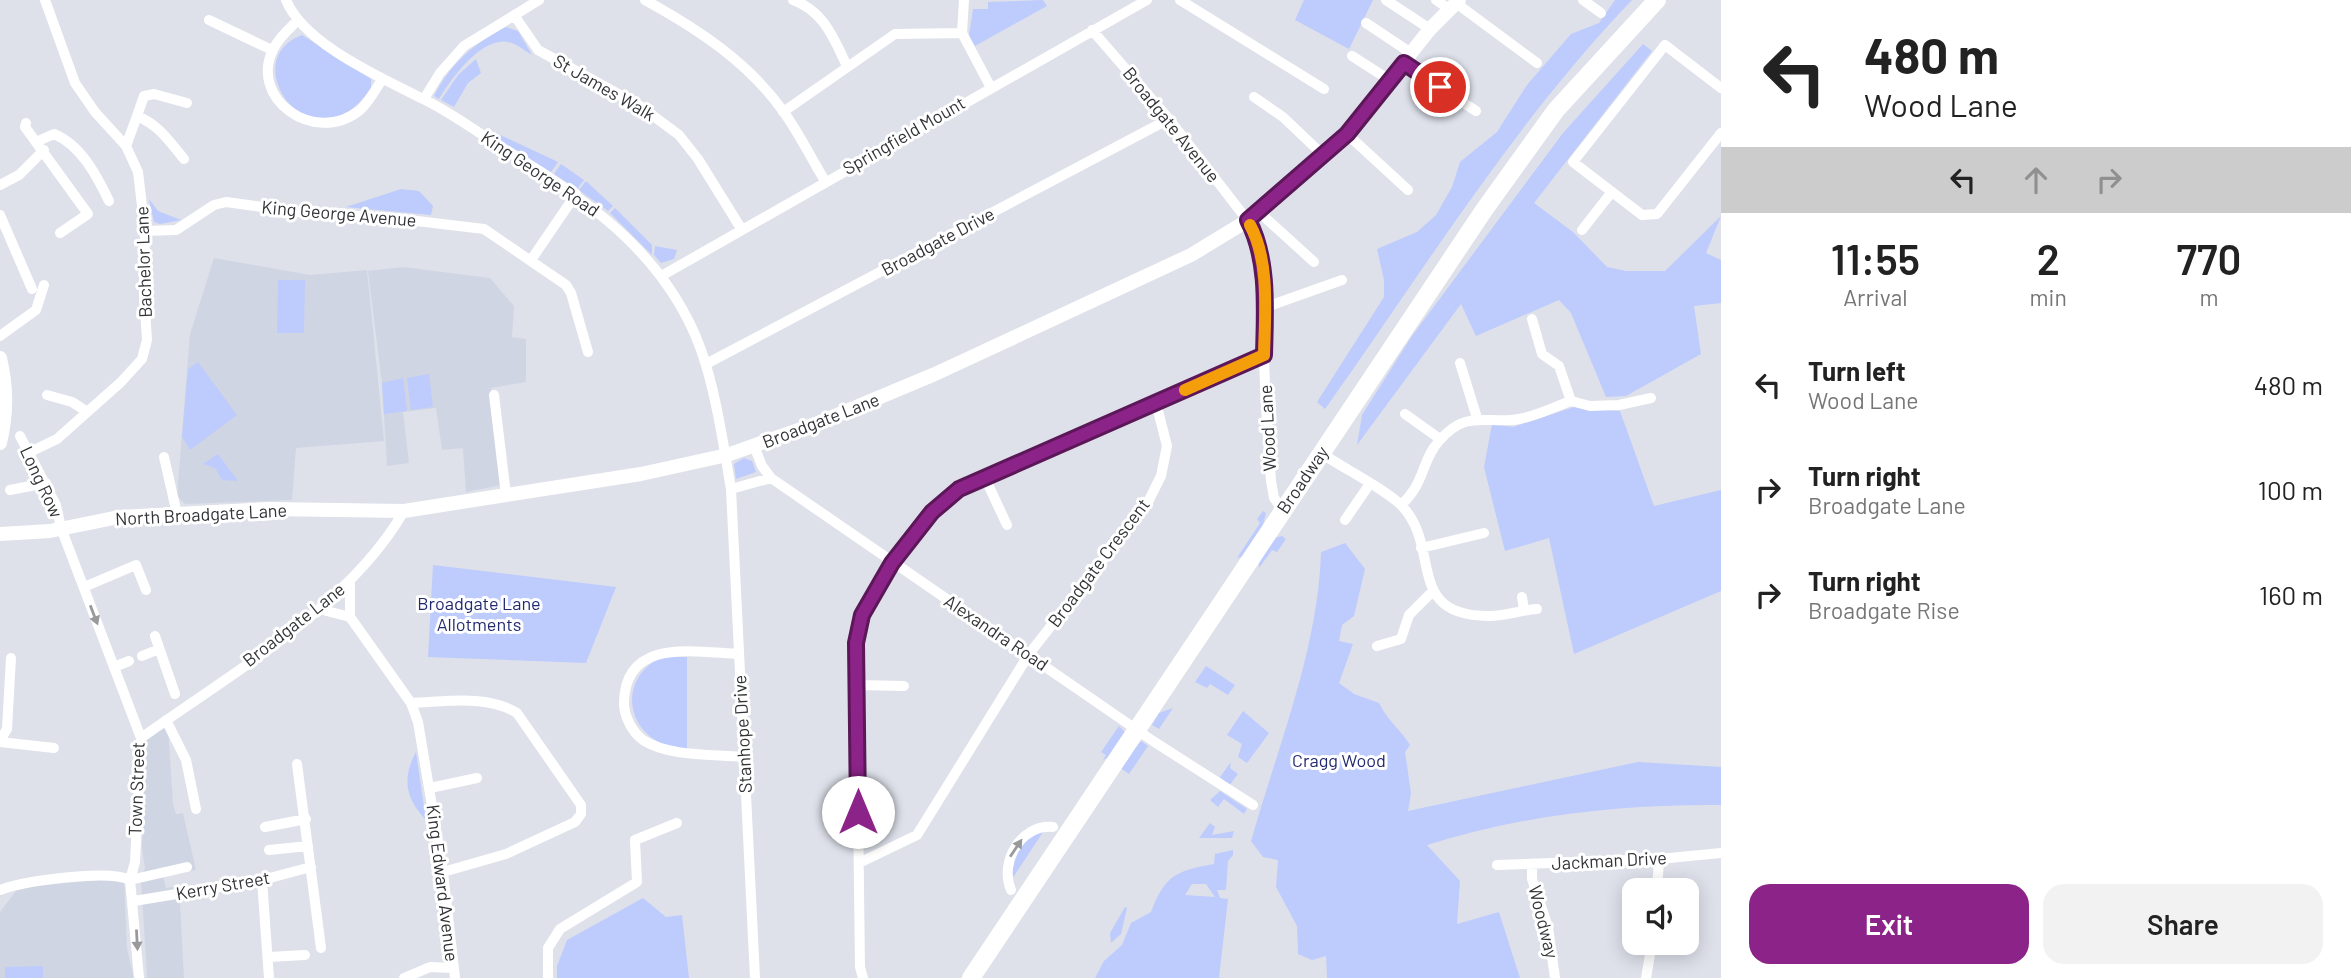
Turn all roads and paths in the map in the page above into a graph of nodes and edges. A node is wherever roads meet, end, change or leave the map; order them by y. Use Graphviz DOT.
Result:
graph roads {
  1 [pos="45,0"];
  2 [pos="286,0"];
  3 [pos="539,0"];
  4 [pos="645,0"];
  5 [pos="793,0"];
  6 [pos="964,0"];
  7 [pos="1147,0"];
  8 [pos="1180,0"];
  9 [pos="1386,0"];
  10 [pos="1436,0"];
  11 [pos="1583,0"];
  12 [pos="1657,0"];
  13 [pos="1455,4"];
  14 [pos="1601,13"];
  15 [pos="514,15"];
  16 [pos="209,20"];
  17 [pos="299,20"];
  18 [pos="1366,23"];
  19 [pos="1430,29"];
  20 [pos="1092,30"];
  21 [pos="962,33"];
  22 [pos="272,51"];
  23 [pos="1353,56"];
  24 [pos="1408,58"];
  25 [pos="1537,63"];
  26 [pos="846,65"];
  27 [pos="382,79"];
  28 [pos="1391,81"];
  29 [pos="990,86"];
  30 [pos="1721,88"];
  31 [pos="1324,89"];
  32 [pos="1254,97"];
  33 [pos="424,99"];
  34 [pos="187,103"];
  35 [pos="1476,111"];
  36 [pos="783,112"];
  37 [pos="136,117"];
  38 [pos="1168,119"];
  39 [pos="26,123"];
  40 [pos="1721,133"];
  41 [pos="1347,134"];
  42 [pos="36,142"];
  43 [pos="126,146"];
  44 [pos="44,150"];
  45 [pos="1324,156"];
  46 [pos="184,159"];
  47 [pos="825,181"];
  48 [pos="0,185"];
  49 [pos="1408,190"];
  50 [pos="1612,192"];
  51 [pos="576,194"];
  52 [pos="109,201"];
  53 [pos="0,215"];
  54 [pos="1254,217"];
  55 [pos="742,230"];
  56 [pos="1582,230"];
  57 [pos="145,231"];
  58 [pos="60,233"];
  59 [pos="531,260"];
  60 [pos="1314,262"];
  61 [pos="663,275"];
  62 [pos="1342,280"];
  63 [pos="44,285"];
  64 [pos="32,289"];
  65 [pos="1266,307"];
  66 [pos="1532,319"];
  67 [pos="0,336"];
  68 [pos="587,352"];
  69 [pos="1264,355"];
  70 [pos="0,358"];
  71 [pos="1460,363"];
  72 [pos="706,364"];
  73 [pos="47,395"];
  74 [pos="494,395"];
  75 [pos="1651,398"];
  76 [pos="1571,401"];
  77 [pos="1156,403"];
  78 [pos="86,411"];
  79 [pos="1405,414"];
  80 [pos="1478,418"];
  81 [pos="20,436"];
  82 [pos="1440,439"];
  83 [pos="0,443"];
  84 [pos="754,446"];
  85 [pos="28,453"];
  86 [pos="1321,453"];
  87 [pos="727,455"];
  88 [pos="164,457"];
  89 [pos="772,478"];
  90 [pos="985,478"];
  91 [pos="46,483"];
  92 [pos="1369,485"];
  93 [pos="731,489"];
  94 [pos="10,490"];
  95 [pos="506,495"];
  96 [pos="1401,505"];
  97 [pos="1283,510"];
  98 [pos="404,511"];
  99 [pos="177,514"];
  100 [pos="1345,520"];
  101 [pos="1007,525"];
  102 [pos="61,528"];
  103 [pos="1484,533"];
  104 [pos="0,534"];
  105 [pos="1421,548"];
  106 [pos="892,563"];
  107 [pos="350,582"];
  108 [pos="84,587"];
  109 [pos="146,590"];
  110 [pos="1432,592"];
  111 [pos="1522,597"];
  112 [pos="319,609"];
  113 [pos="1537,609"];
  114 [pos="1524,610"];
  115 [pos="350,617"];
  116 [pos="155,636"];
  117 [pos="1377,646"];
  118 [pos="159,649"];
  119 [pos="739,654"];
  120 [pos="1029,654"];
  121 [pos="142,656"];
  122 [pos="12,658"];
  123 [pos="129,661"];
  124 [pos="114,667"];
  125 [pos="858,685"];
  126 [pos="904,686"];
  127 [pos="175,694"];
  128 [pos="411,703"];
  129 [pos="166,720"];
  130 [pos="1138,729"];
  131 [pos="141,738"];
  132 [pos="0,742"];
  133 [pos="54,748"];
  134 [pos="743,757"];
  135 [pos="297,764"];
  136 [pos="477,778"];
  137 [pos="430,788"];
  138 [pos="1253,806"];
  139 [pos="196,809"];
  140 [pos="306,819"];
  141 [pos="677,823"];
  142 [pos="264,827"];
  143 [pos="1053,827"];
  144 [pos="308,846"];
  145 [pos="269,850"];
  146 [pos="1721,853"];
  147 [pos="1659,859"];
  148 [pos="859,863"];
  149 [pos="1497,864"];
  150 [pos="1532,865"];
  151 [pos="187,867"];
  152 [pos="311,867"];
  153 [pos="443,872"];
  154 [pos="1658,878"];
  155 [pos="130,880"];
  156 [pos="262,880"];
  157 [pos="0,890"];
  158 [pos="1011,890"];
  159 [pos="134,901"];
  160 [pos="321,948"];
  161 [pos="305,955"];
  162 [pos="1650,955"];
  163 [pos="269,957"];
  164 [pos="454,973"];
  165 [pos="139,978"];
  166 [pos="269,978"];
  167 [pos="404,978"];
  168 [pos="548,978"];
  169 [pos="755,978"];
  170 [pos="863,978"];
  171 [pos="971,978"];
  172 [pos="1555,978"];
  173 [pos="1646,978"];
  1 -- 43 [label="street, Bachelor Lane"];
  2 -- 17 [label="street, King George Road"];
  3 -- 15 [label="street"];
  4 -- 36 [label="street"];
  5 -- 26 [label="street"];
  6 -- 21 [label="street"];
  7 -- 20 [label="street, Springfield Mount"];
  8 -- 31 [label="street"];
  9 -- 19 [label="street"];
  10 -- 13 [label="street"];
  11 -- 14 [label="street"];
  12 -- 86 [label="highway, Broadway"];
  13 -- 19 [label="street, Broadgate Lane"];
  13 -- 25 [label="street"];
  15 -- 33 [label="street"];
  15 -- 55 [label="street, St James Walk"];
  16 -- 22 [label="street"];
  17 -- 22 [label="street"];
  17 -- 27 [label="street, King George Road"];
  18 -- 24 [label="street"];
  19 -- 24 [label="street, Broadgate Lane"];
  20 -- 29 [label="street, Springfield Mount"];
  20 -- 38 [label="street, Broadgate Avenue"];
  21 -- 26 [label="street"];
  21 -- 29 [label="street"];
  22 -- 27 [label="street"];
  23 -- 28 [label="street"];
  24 -- 28 [label="street, Broadgate Lane"];
  24 -- 35 [label="street"];
  26 -- 36 [label="street"];
  27 -- 33 [label="street, King George Road"];
  28 -- 41 [label="street, Broadgate Lane"];
  29 -- 47 [label="street, Springfield Mount"];
  30 -- 50 [label="street"];
  32 -- 45 [label="street"];
  33 -- 51 [label="street, King George Road"];
  34 -- 37 [label="street"];
  36 -- 47 [label="street"];
  37 -- 43 [label="street"];
  37 -- 46 [label="street"];
  38 -- 54 [label="street, Broadgate Avenue"];
  38 -- 72 [label="street, Broadgate Drive"];
  39 -- 42 [label="street"];
  40 -- 50 [label="street"];
  41 -- 45 [label="street, Broadgate Lane"];
  41 -- 49 [label="street"];
  42 -- 44 [label="street"];
  42 -- 52 [label="street"];
  43 -- 57 [label="street, Bachelor Lane"];
  44 -- 48 [label="street"];
  44 -- 58 [label="street"];
  45 -- 54 [label="street, Broadgate Lane"];
  47 -- 55 [label="street, Springfield Mount"];
  50 -- 56 [label="street"];
  51 -- 59 [label="street"];
  51 -- 61 [label="street, King George Road"];
  53 -- 64 [label="street"];
  54 -- 60 [label="street"];
  54 -- 65 [label="street, Wood Lane"];
  54 -- 84 [label="street, Broadgate Lane"];
  55 -- 61 [label="street, Springfield Mount"];
  57 -- 59 [label="street, King George Avenue"];
  57 -- 78 [label="street, Bachelor Lane"];
  59 -- 68 [label="street, King George Avenue"];
  61 -- 72 [label="street, King George Road"];
  62 -- 65 [label="street"];
  63 -- 67 [label="street"];
  65 -- 69 [label="street, Wood Lane"];
  66 -- 76 [label="street"];
  69 -- 77 [label="street"];
  69 -- 97 [label="street, Wood Lane"];
  70 -- 83 [label="street"];
  71 -- 80 [label="street"];
  72 -- 87 [label="street, King George Road"];
  73 -- 78 [label="street"];
  74 -- 95 [label="street"];
  75 -- 76 [label="street"];
  76 -- 80 [label="street"];
  77 -- 90 [label="street"];
  77 -- 120 [label="street, Broadgate Crescent"];
  78 -- 85 [label="street, Bachelor Lane"];
  79 -- 82 [label="street"];
  80 -- 82 [label="street"];
  81 -- 85 [label="street, Long Row"];
  82 -- 96 [label="street"];
  84 -- 87 [label="street, Broadgate Lane"];
  84 -- 89 [label="street, Alexandra Road"];
  85 -- 91 [label="street, Long Row"];
  86 -- 92 [label="street"];
  86 -- 97 [label="highway, Broadway"];
  87 -- 93 [label="street, Stanhope Drive"];
  87 -- 95 [label="street, Broadgate Lane"];
  88 -- 99 [label="street"];
  89 -- 93 [label="street"];
  89 -- 106 [label="street, Alexandra Road"];
  90 -- 101 [label="street"];
  90 -- 106 [label="street"];
  91 -- 94 [label="street"];
  91 -- 102 [label="street, Long Row"];
  92 -- 96 [label="street"];
  92 -- 100 [label="street"];
  93 -- 119 [label="street, Stanhope Drive"];
  95 -- 98 [label="street, Broadgate Lane"];
  96 -- 105 [label="street"];
  97 -- 130 [label="highway, Broadway"];
  98 -- 99 [label="street, North Broadgate Lane"];
  98 -- 107 [label="street, Broadgate Lane"];
  99 -- 102 [label="street, North Broadgate Lane"];
  102 -- 104 [label="street, North Broadgate Lane"];
  102 -- 108 [label="street, Town Street"];
  103 -- 105 [label="street"];
  105 -- 110 [label="street"];
  106 -- 120 [label="street, Alexandra Road"];
  106 -- 125 [label="street"];
  107 -- 112 [label="street, Broadgate Lane"];
  107 -- 115 [label="street"];
  108 -- 109 [label="street"];
  108 -- 124 [label="street, Town Street, one-way"];
  110 -- 114 [label="street"];
  110 -- 117 [label="street"];
  111 -- 114 [label="street"];
  112 -- 115 [label="street"];
  112 -- 129 [label="street, Broadgate Lane"];
  113 -- 114 [label="street"];
  115 -- 128 [label="street, King Edward Avenue"];
  116 -- 118 [label="street"];
  118 -- 121 [label="street"];
  118 -- 127 [label="street"];
  119 -- 134 [label="street, Stanhope Drive"];
  119 -- 134 [label="street"];
  120 -- 130 [label="street, Alexandra Road"];
  120 -- 148 [label="street, Broadgate Crescent"];
  122 -- 132 [label="street"];
  123 -- 124 [label="street"];
  124 -- 131 [label="street, Town Street"];
  125 -- 126 [label="street"];
  125 -- 148 [label="street"];
  128 -- 137 [label="street, King Edward Avenue"];
  128 -- 153 [label="street"];
  129 -- 131 [label="street, Broadgate Lane"];
  129 -- 139 [label="street"];
  130 -- 138 [label="street, Alexandra Road"];
  130 -- 171 [label="highway, Broadway"];
  131 -- 155 [label="street, Town Street"];
  132 -- 133 [label="street"];
  134 -- 169 [label="street, Stanhope Drive"];
  135 -- 140 [label="street"];
  136 -- 137 [label="street, King Edward Avenue"];
  137 -- 153 [label="street, King Edward Avenue"];
  140 -- 142 [label="street"];
  140 -- 144 [label="street"];
  141 -- 168 [label="street"];
  158 -- 143 [label="street, one-way"];
  144 -- 145 [label="street"];
  144 -- 152 [label="street"];
  146 -- 147 [label="street, Jackman Drive"];
  147 -- 150 [label="street, Jackman Drive"];
  147 -- 154 [label="street"];
  148 -- 170 [label="street"];
  149 -- 150 [label="street, Jackman Drive"];
  150 -- 172 [label="street, Woodway"];
  151 -- 155 [label="street"];
  152 -- 156 [label="street, Kerry Street"];
  152 -- 160 [label="street"];
  153 -- 164 [label="street, King Edward Avenue"];
  155 -- 157 [label="street"];
  155 -- 159 [label="street, Town Street"];
  156 -- 159 [label="street, Kerry Street"];
  156 -- 163 [label="street"];
  159 -- 165 [label="street, Town Street, one-way"];
  161 -- 163 [label="street"];
  162 -- 173 [label="street"];
  163 -- 166 [label="street"];
  164 -- 167 [label="street"];
}
